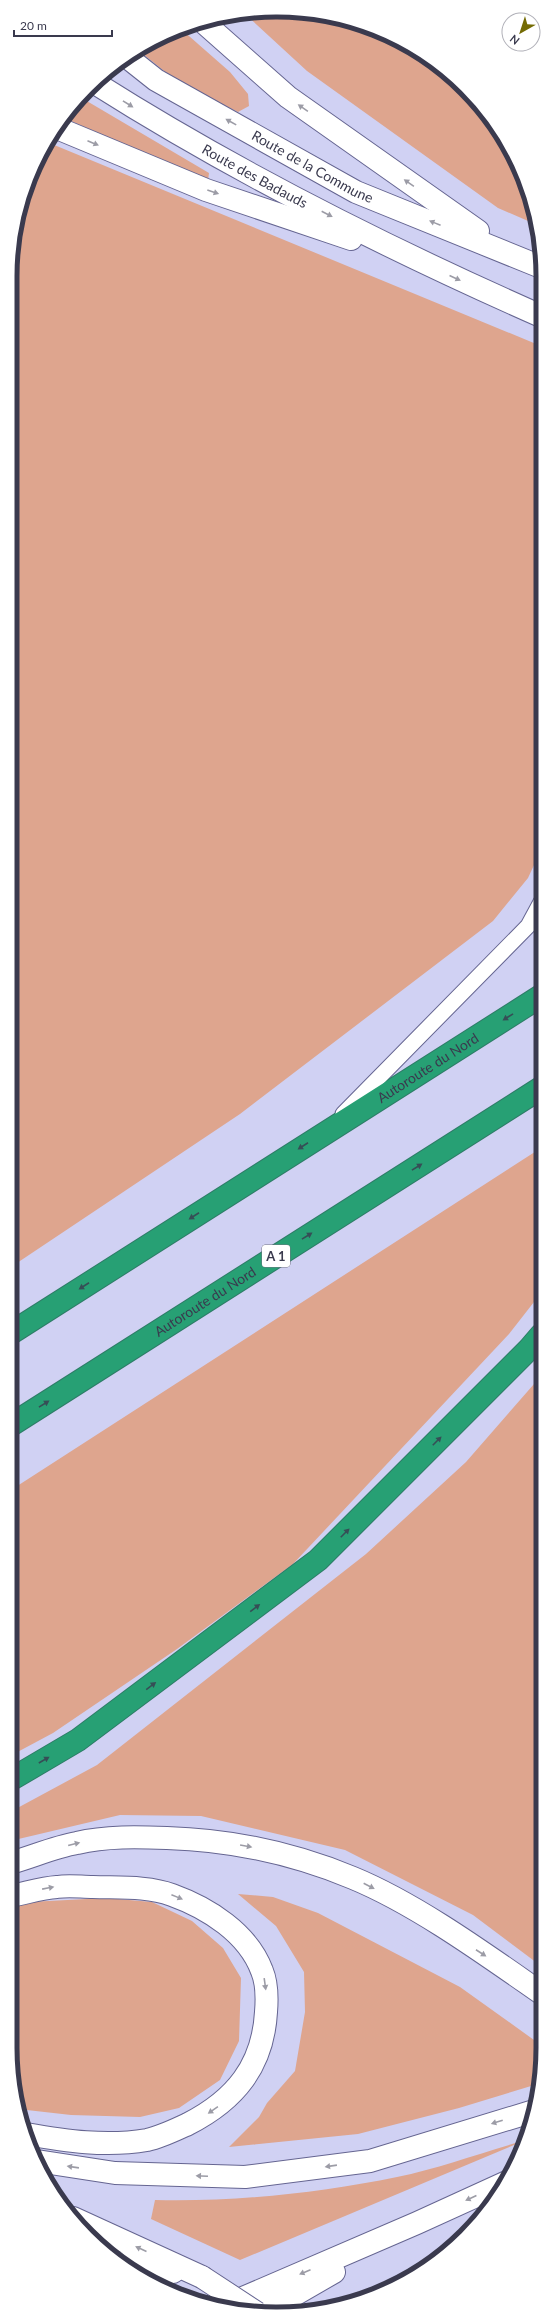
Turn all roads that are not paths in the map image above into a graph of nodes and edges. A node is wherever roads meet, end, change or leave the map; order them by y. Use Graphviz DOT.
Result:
graph roads {
  1 [pos="208,26"];
  2 [pos="132,61"];
  3 [pos="100,86"];
  4 [pos="62,130"];
  5 [pos="510,253"];
  6 [pos="420,262"];
  7 [pos="535,264"];
  8 [pos="536,314"];
  9 [pos="536,911"];
  10 [pos="536,999"];
  11 [pos="536,1091"];
  12 [pos="325,1132"];
  13 [pos="17,1329"];
  14 [pos="535,1342"];
  15 [pos="17,1421"];
  16 [pos="17,1776"];
  17 [pos="17,1862"];
  18 [pos="17,1895"];
  19 [pos="536,1991"];
  20 [pos="527,2113"];
  21 [pos="32,2135"];
  22 [pos="44,2161"];
  23 [pos="495,2188"];
  24 [pos="417,2223"];
  25 [pos="86,2224"];
  26 [pos="136,2265"];
  27 [pos="202,2276"];
  28 [pos="231,2303"];
  29 [pos="245,2305"];
  30 [pos="274,2307"];
  5 -- 1 [label="main road, Route de la Commune, one-way"];
  5 -- 2 [label="main road, Route de la Commune, one-way"];
  3 -- 6 [label="main road, Route des Badauds, one-way"];
  4 -- 6 [label="main road, one-way"];
  5 -- 7 [label="main road, Route de la Commune"];
  6 -- 8 [label="main road, one-way"];
  9 -- 12 [label="lane"];
  10 -- 12 [label="highway, Autoroute du Nord, one-way"];
  15 -- 11 [label="highway, Autoroute du Nord / A 1, one-way"];
  12 -- 13 [label="highway, Autoroute du Nord, one-way"];
  16 -- 14 [label="highway, one-way"];
  17 -- 19 [label="main road, one-way"];
  18 -- 21 [label="main road, one-way"];
  20 -- 22 [label="main road, one-way"];
  23 -- 24 [label="main road, one-way"];
  24 -- 28 [label="main road, one-way"];
  24 -- 30 [label="main road"];
  27 -- 25 [label="main road, one-way"];
  26 -- 27 [label="main road"];
  27 -- 29 [label="main road, bridge"];
}
